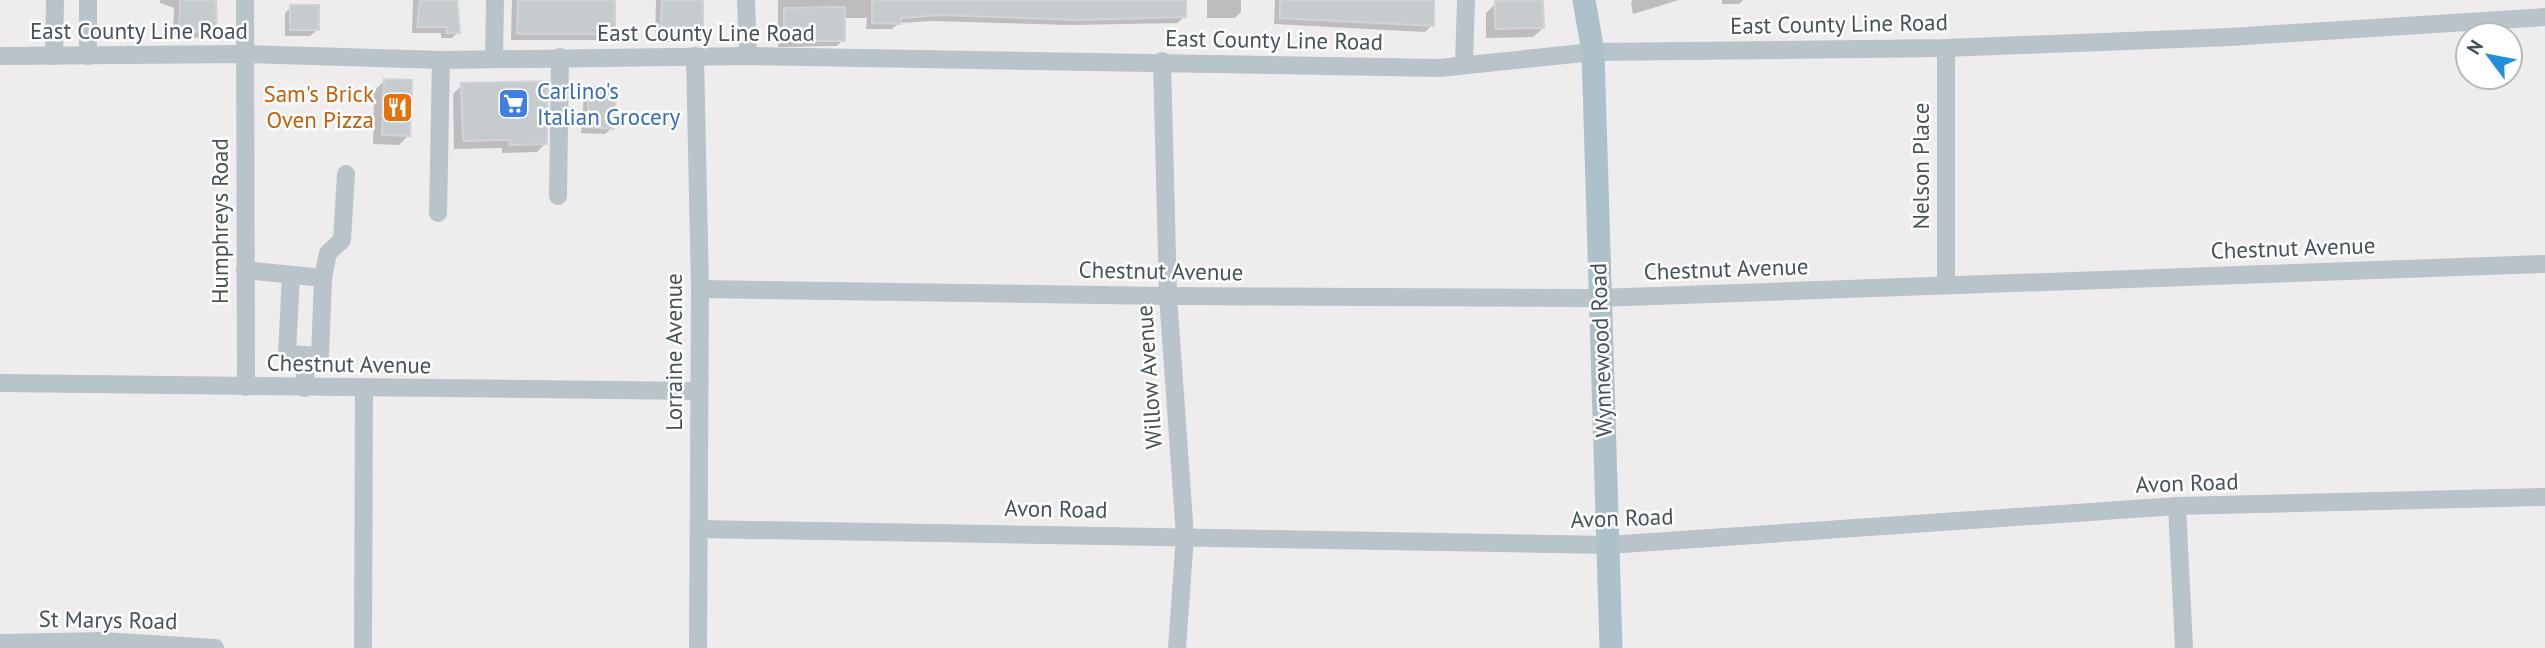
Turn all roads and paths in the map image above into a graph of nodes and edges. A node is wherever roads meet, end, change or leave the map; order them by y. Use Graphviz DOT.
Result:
graph roads {
  1 [pos="55,0"];
  2 [pos="88,0"];
  3 [pos="246,0"];
  4 [pos="495,0"];
  5 [pos="746,0"];
  6 [pos="1466,0"];
  7 [pos="1584,0"];
  8 [pos="2535,11"];
  9 [pos="1946,48"];
  10 [pos="1593,52"];
  11 [pos="244,54"];
  12 [pos="0,56"];
  13 [pos="54,56"];
  14 [pos="88,56"];
  15 [pos="695,56"];
  16 [pos="748,56"];
  17 [pos="560,57"];
  18 [pos="494,58"];
  19 [pos="441,60"];
  20 [pos="1162,61"];
  21 [pos="1464,65"];
  22 [pos="346,174"];
  23 [pos="558,197"];
  24 [pos="438,213"];
  25 [pos="2545,264"];
  26 [pos="245,270"];
  27 [pos="291,275"];
  28 [pos="323,278"];
  29 [pos="1946,284"];
  30 [pos="700,289"];
  31 [pos="1168,296"];
  32 [pos="1598,298"];
  33 [pos="305,355"];
  34 [pos="0,383"];
  35 [pos="246,387"];
  36 [pos="305,388"];
  37 [pos="364,389"];
  38 [pos="697,391"];
  39 [pos="2545,497"];
  40 [pos="2177,506"];
  41 [pos="699,529"];
  42 [pos="1185,536"];
  43 [pos="1608,545"];
  44 [pos="0,643"];
  45 [pos="105,645"];
  46 [pos="215,648"];
  47 [pos="363,648"];
  48 [pos="698,648"];
  49 [pos="1177,648"];
  50 [pos="1611,648"];
  51 [pos="2184,648"];
  1 -- 13 [label="street"];
  2 -- 14 [label="street"];
  3 -- 11 [label="street, Humphreys Road"];
  4 -- 18 [label="street"];
  5 -- 16 [label="street"];
  6 -- 21 [label="street"];
  7 -- 10 [label="main road, Wynnewood Road"];
  8 -- 9 [label="street, East County Line Road"];
  9 -- 10 [label="street, East County Line Road"];
  9 -- 29 [label="street, Nelson Place"];
  10 -- 21 [label="street, East County Line Road"];
  10 -- 32 [label="main road, Wynnewood Road"];
  11 -- 14 [label="street, East County Line Road"];
  11 -- 19 [label="street, East County Line Road"];
  11 -- 26 [label="street, Humphreys Road"];
  12 -- 13 [label="street, East County Line Road"];
  13 -- 14 [label="street, East County Line Road"];
  15 -- 16 [label="street, East County Line Road"];
  15 -- 17 [label="street, East County Line Road"];
  15 -- 30 [label="street, Lorraine Avenue"];
  16 -- 20 [label="street, East County Line Road"];
  17 -- 18 [label="street, East County Line Road"];
  17 -- 23 [label="street"];
  18 -- 19 [label="street, East County Line Road"];
  19 -- 24 [label="street"];
  20 -- 21 [label="street, East County Line Road"];
  20 -- 31 [label="street, Willow Avenue"];
  22 -- 28 [label="street"];
  25 -- 29 [label="street, Chestnut Avenue"];
  26 -- 27 [label="street"];
  26 -- 35 [label="street, Humphreys Road"];
  27 -- 28 [label="street"];
  27 -- 33 [label="street"];
  28 -- 33 [label="street"];
  29 -- 32 [label="street, Chestnut Avenue"];
  30 -- 31 [label="street, Chestnut Avenue"];
  30 -- 38 [label="street, Lorraine Avenue"];
  31 -- 32 [label="street, Chestnut Avenue"];
  31 -- 42 [label="street, Willow Avenue"];
  32 -- 43 [label="main road, Wynnewood Road"];
  33 -- 36 [label="street"];
  34 -- 35 [label="street, Chestnut Avenue"];
  35 -- 36 [label="street, Chestnut Avenue"];
  36 -- 37 [label="street, Chestnut Avenue"];
  37 -- 38 [label="street, Chestnut Avenue"];
  37 -- 47 [label="street"];
  38 -- 41 [label="street, Lorraine Avenue"];
  39 -- 40 [label="street, Avon Road"];
  40 -- 43 [label="street, Avon Road"];
  40 -- 51 [label="street"];
  41 -- 42 [label="street, Avon Road"];
  41 -- 48 [label="street, Lorraine Avenue"];
  42 -- 43 [label="street, Avon Road"];
  42 -- 49 [label="street, Willow Avenue"];
  43 -- 50 [label="main road, Wynnewood Road"];
  44 -- 45 [label="street, St Marys Road"];
  45 -- 46 [label="street, St Marys Road"];
}
